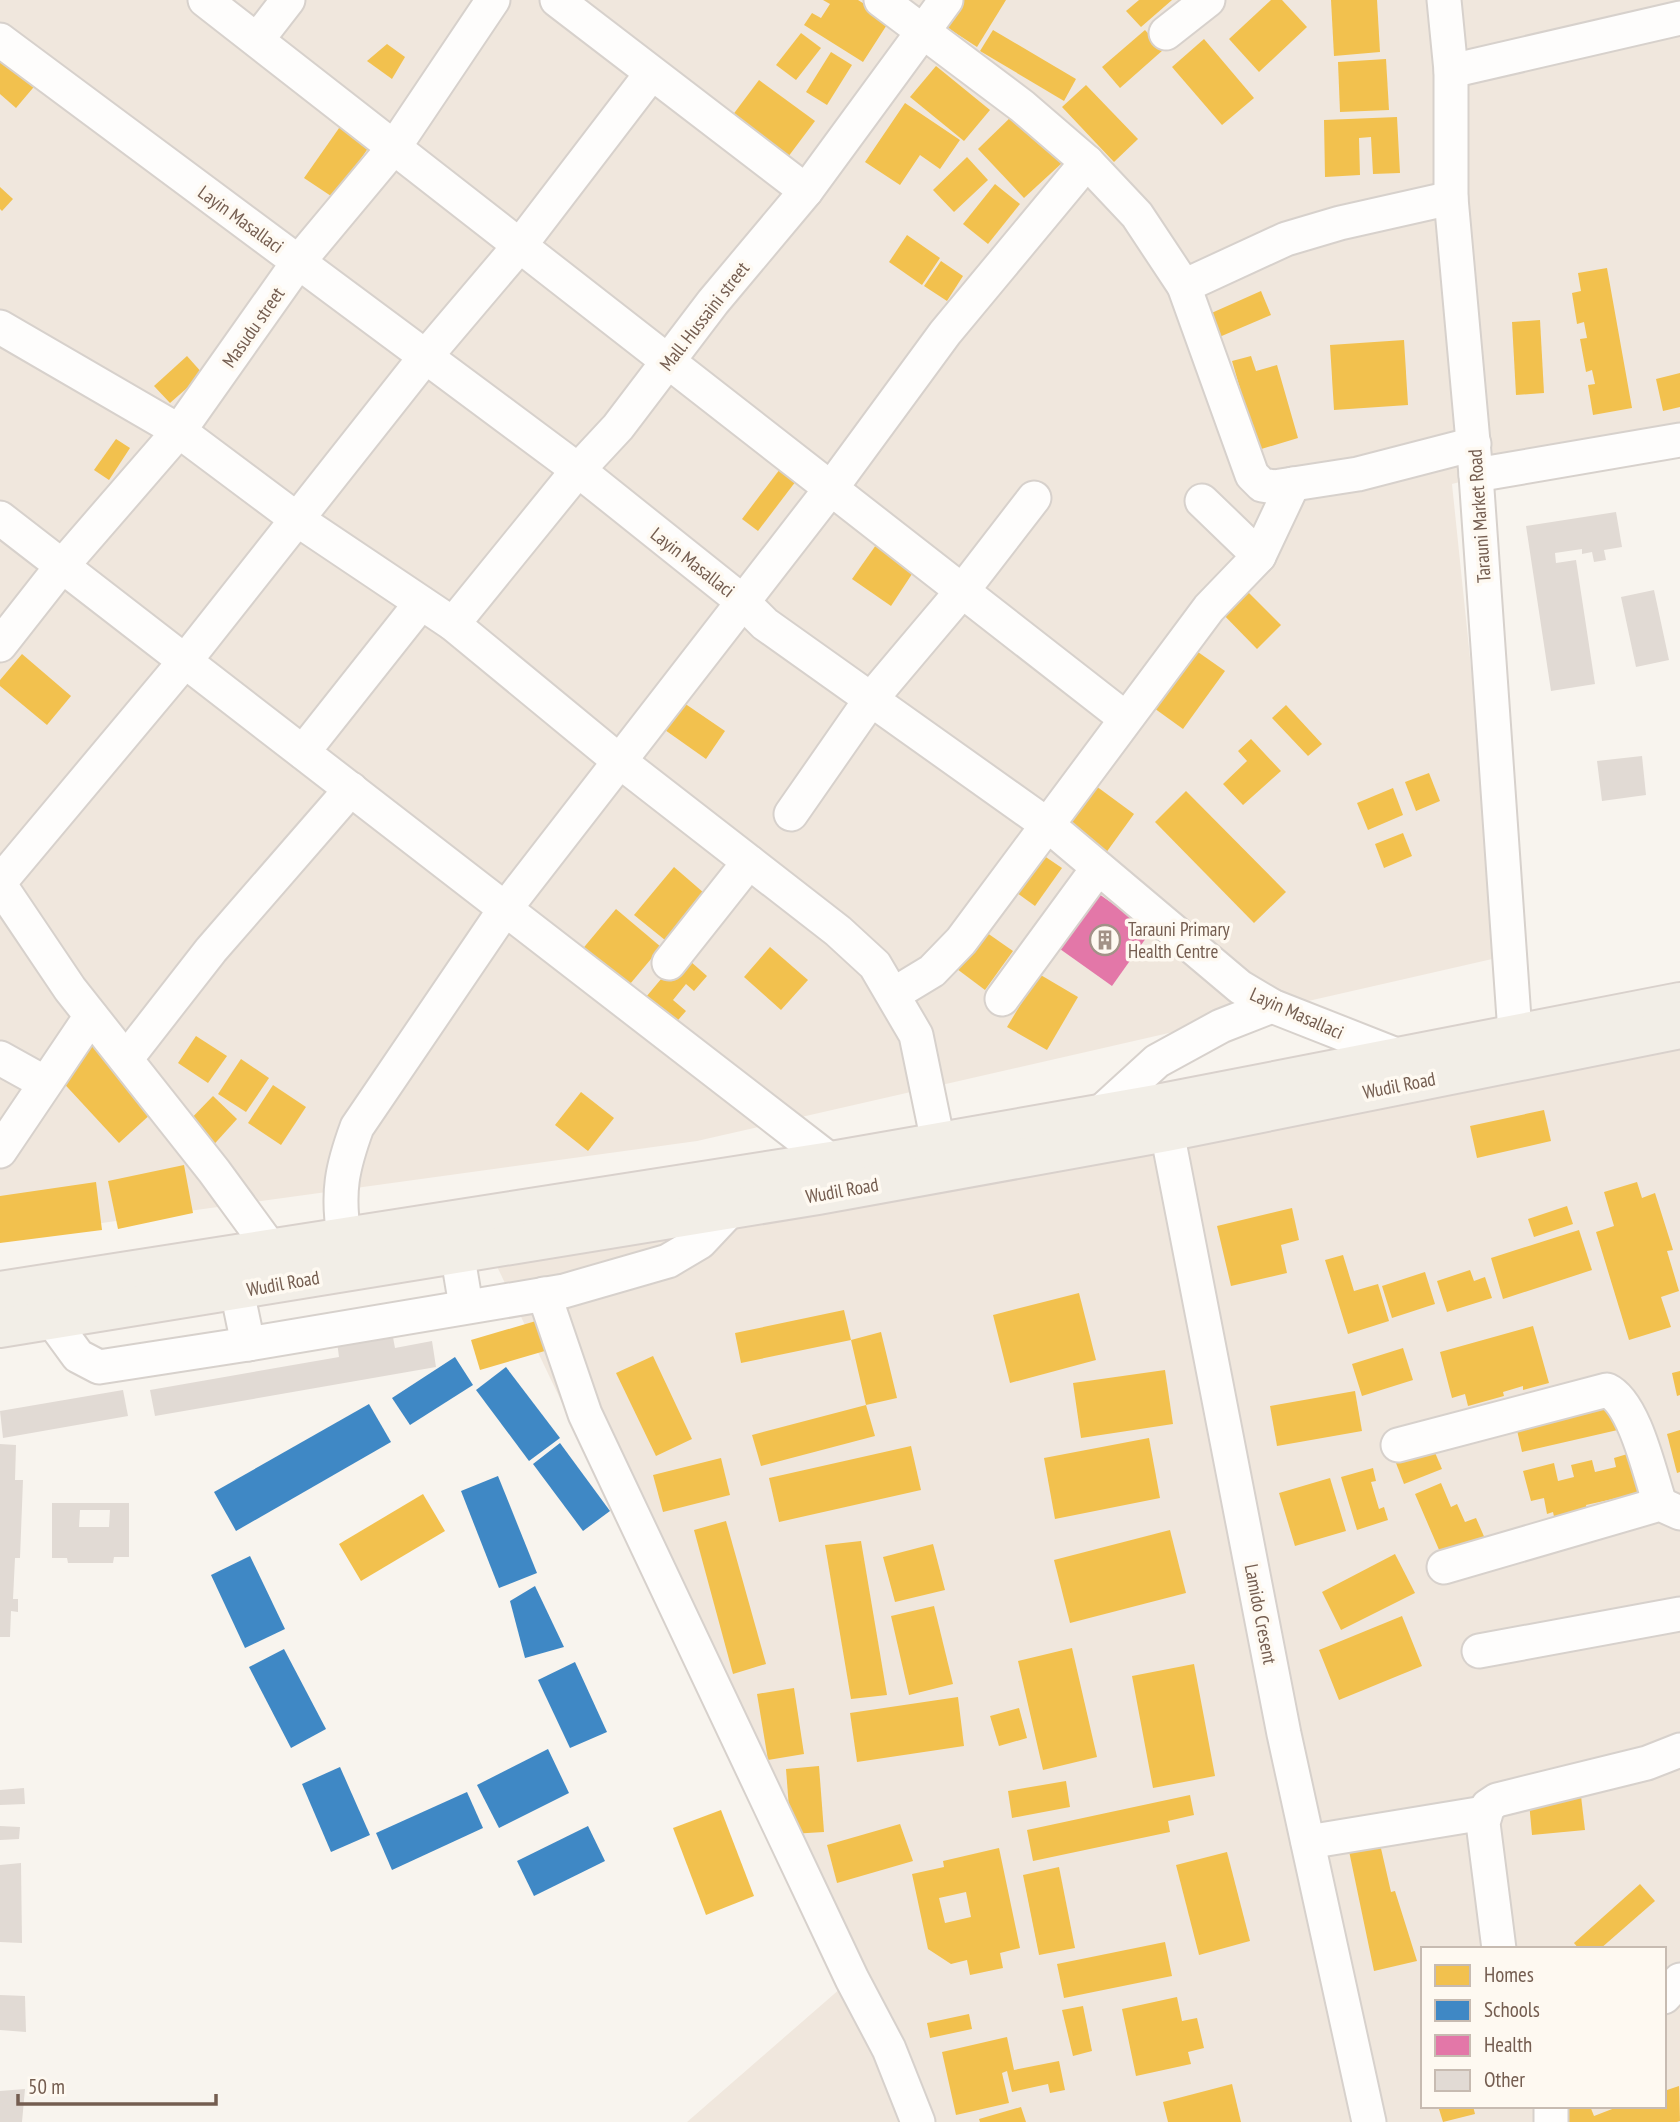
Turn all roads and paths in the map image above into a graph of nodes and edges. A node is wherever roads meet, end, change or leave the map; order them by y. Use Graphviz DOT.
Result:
graph roads {
  1 [pos="205,0"];
  2 [pos="288,0"];
  3 [pos="494,0"];
  4 [pos="557,0"];
  5 [pos="881,0"];
  6 [pos="946,0"];
  7 [pos="1208,0"];
  8 [pos="1444,0"];
  9 [pos="1680,18"];
  10 [pos="923,32"];
  11 [pos="1166,33"];
  12 [pos="0,40"];
  13 [pos="257,40"];
  14 [pos="1451,71"];
  15 [pos="651,74"];
  16 [pos="395,146"];
  17 [pos="1087,162"];
  18 [pos="806,191"];
  19 [pos="1451,198"];
  20 [pos="521,244"];
  21 [pos="299,261"];
  22 [pos="1184,286"];
  23 [pos="0,327"];
  24 [pos="426,356"];
  25 [pos="669,360"];
  26 [pos="179,431"];
  27 [pos="1680,440"];
  28 [pos="1475,460"];
  29 [pos="578,470"];
  30 [pos="1293,485"];
  31 [pos="832,487"];
  32 [pos="1034,498"];
  33 [pos="1202,501"];
  34 [pos="0,518"];
  35 [pos="298,520"];
  36 [pos="1259,556"];
  37 [pos="62,566"];
  38 [pos="963,590"];
  39 [pos="742,601"];
  40 [pos="421,603"];
  41 [pos="453,624"];
  42 [pos="0,645"];
  43 [pos="185,661"];
  44 [pos="872,699"];
  45 [pos="1125,718"];
  46 [pos="303,752"];
  47 [pos="618,760"];
  48 [pos="351,789"];
  49 [pos="791,814"];
  50 [pos="1049,826"];
  51 [pos="749,862"];
  52 [pos="1098,868"];
  53 [pos="0,883"];
  54 [pos="505,909"];
  55 [pos="669,963"];
  56 [pos="894,994"];
  57 [pos="1002,999"];
  58 [pos="1272,1006"];
  59 [pos="91,1016"];
  60 [pos="1679,1029"];
  61 [pos="1519,1048"];
  62 [pos="1399,1056"];
  63 [pos="0,1058"];
  64 [pos="126,1059"];
  65 [pos="45,1083"];
  66 [pos="1099,1114"];
  67 [pos="1164,1118"];
  68 [pos="938,1142"];
  69 [pos="2,1143"];
  70 [pos="831,1161"];
  71 [pos="732,1208"];
  72 [pos="344,1236"];
  73 [pos="271,1248"];
  74 [pos="457,1252"];
  75 [pos="0,1291"];
  76 [pos="237,1291"];
  77 [pos="544,1294"];
  78 [pos="466,1306"];
  79 [pos="51,1320"];
  80 [pos="0,1328"];
  81 [pos="248,1344"];
  82 [pos="1398,1445"];
  83 [pos="1670,1509"];
  84 [pos="1444,1567"];
  85 [pos="1680,1614"];
  86 [pos="1479,1651"];
  87 [pos="1680,1750"];
  88 [pos="1484,1813"];
  89 [pos="1308,1842"];
  90 [pos="1499,1947"];
  91 [pos="1680,1980"];
  92 [pos="1666,1995"];
  93 [pos="918,2122"];
  94 [pos="1369,2122"];
  1 -- 13 [label="street"];
  2 -- 13 [label="street"];
  3 -- 16 [label="street, Masudu street"];
  4 -- 15 [label="street"];
  5 -- 10 [label="street"];
  6 -- 10 [label="street, Mall. Hussaini street"];
  7 -- 11 [label="street"];
  8 -- 14 [label="street, Tarauni Market Road"];
  9 -- 14 [label="street"];
  10 -- 17 [label="street"];
  10 -- 18 [label="street, Mall. Hussaini street"];
  12 -- 21 [label="street, Layin Masallaci"];
  13 -- 16 [label="street"];
  14 -- 19 [label="street, Tarauni Market Road"];
  15 -- 18 [label="street"];
  15 -- 20 [label="street"];
  16 -- 20 [label="street"];
  16 -- 21 [label="street, Masudu street"];
  17 -- 22 [label="street"];
  17 -- 31 [label="street"];
  18 -- 25 [label="street, Mall. Hussaini street"];
  19 -- 22 [label="street"];
  19 -- 28 [label="street, Tarauni Market Road"];
  20 -- 24 [label="street"];
  20 -- 25 [label="street"];
  21 -- 24 [label="street, Layin Masallaci"];
  21 -- 26 [label="street, Masudu street"];
  22 -- 30 [label="street"];
  23 -- 26 [label="street"];
  24 -- 29 [label="street, Layin Masallaci"];
  24 -- 35 [label="street"];
  25 -- 29 [label="street, Mall. Hussaini street"];
  25 -- 31 [label="street"];
  26 -- 35 [label="street"];
  26 -- 37 [label="street, Masudu street"];
  27 -- 28 [label="street"];
  28 -- 30 [label="street"];
  28 -- 61 [label="street, Tarauni Market Road"];
  29 -- 39 [label="street, Layin Masallaci"];
  29 -- 41 [label="street, Mall. Hussaini street"];
  30 -- 36 [label="street"];
  31 -- 38 [label="street"];
  31 -- 39 [label="street"];
  32 -- 38 [label="street"];
  33 -- 36 [label="street"];
  34 -- 37 [label="street"];
  35 -- 40 [label="street"];
  35 -- 43 [label="street"];
  36 -- 45 [label="street"];
  37 -- 42 [label="street, Masudu street"];
  37 -- 43 [label="street"];
  38 -- 44 [label="street"];
  38 -- 45 [label="street"];
  39 -- 44 [label="street, Layin Masallaci"];
  39 -- 47 [label="street"];
  40 -- 41 [label="street"];
  40 -- 46 [label="street"];
  41 -- 47 [label="street"];
  43 -- 46 [label="street"];
  43 -- 53 [label="street"];
  44 -- 49 [label="street"];
  44 -- 50 [label="street, Layin Masallaci"];
  45 -- 50 [label="street"];
  46 -- 48 [label="street"];
  47 -- 51 [label="street"];
  47 -- 54 [label="street"];
  48 -- 54 [label="street"];
  48 -- 64 [label="street"];
  50 -- 52 [label="street, Layin Masallaci"];
  50 -- 56 [label="street"];
  51 -- 55 [label="street"];
  51 -- 56 [label="street"];
  52 -- 57 [label="street"];
  52 -- 58 [label="street, Layin Masallaci"];
  53 -- 59 [label="street"];
  54 -- 70 [label="street"];
  54 -- 72 [label="street"];
  56 -- 68 [label="street"];
  58 -- 62 [label="street, Layin Masallaci"];
  58 -- 66 [label="street"];
  59 -- 64 [label="street"];
  59 -- 65 [label="street"];
  60 -- 61 [label="main road, Wudil Road"];
  61 -- 62 [label="main road, Wudil Road"];
  61 -- 67 [label="main road, Wudil Road"];
  62 -- 67 [label="main road, Wudil Road"];
  63 -- 65 [label="street"];
  64 -- 73 [label="street"];
  65 -- 69 [label="street"];
  66 -- 67 [label="main road, Wudil Road"];
  66 -- 68 [label="main road, Wudil Road"];
  67 -- 71 [label="main road, Wudil Road"];
  67 -- 89 [label="street, Lamido Cresent"];
  68 -- 70 [label="main road, Wudil Road"];
  70 -- 72 [label="main road, Wudil Road"];
  71 -- 74 [label="main road, Wudil Road"];
  71 -- 77 [label="street"];
  72 -- 73 [label="main road, Wudil Road"];
  73 -- 75 [label="main road, Wudil Road"];
  74 -- 76 [label="main road, Wudil Road"];
  74 -- 78 [label="street"];
  76 -- 79 [label="main road, Wudil Road"];
  76 -- 81 [label="street"];
  77 -- 78 [label="street"];
  77 -- 93 [label="street"];
  78 -- 81 [label="street"];
  79 -- 80 [label="main road, Wudil Road"];
  79 -- 81 [label="street"];
  82 -- 83 [label="street"];
  83 -- 84 [label="street"];
  85 -- 86 [label="street"];
  87 -- 88 [label="street"];
  88 -- 89 [label="street"];
  88 -- 90 [label="street"];
  89 -- 94 [label="street, Lamido Cresent"];
  91 -- 92 [label="street"];
}
